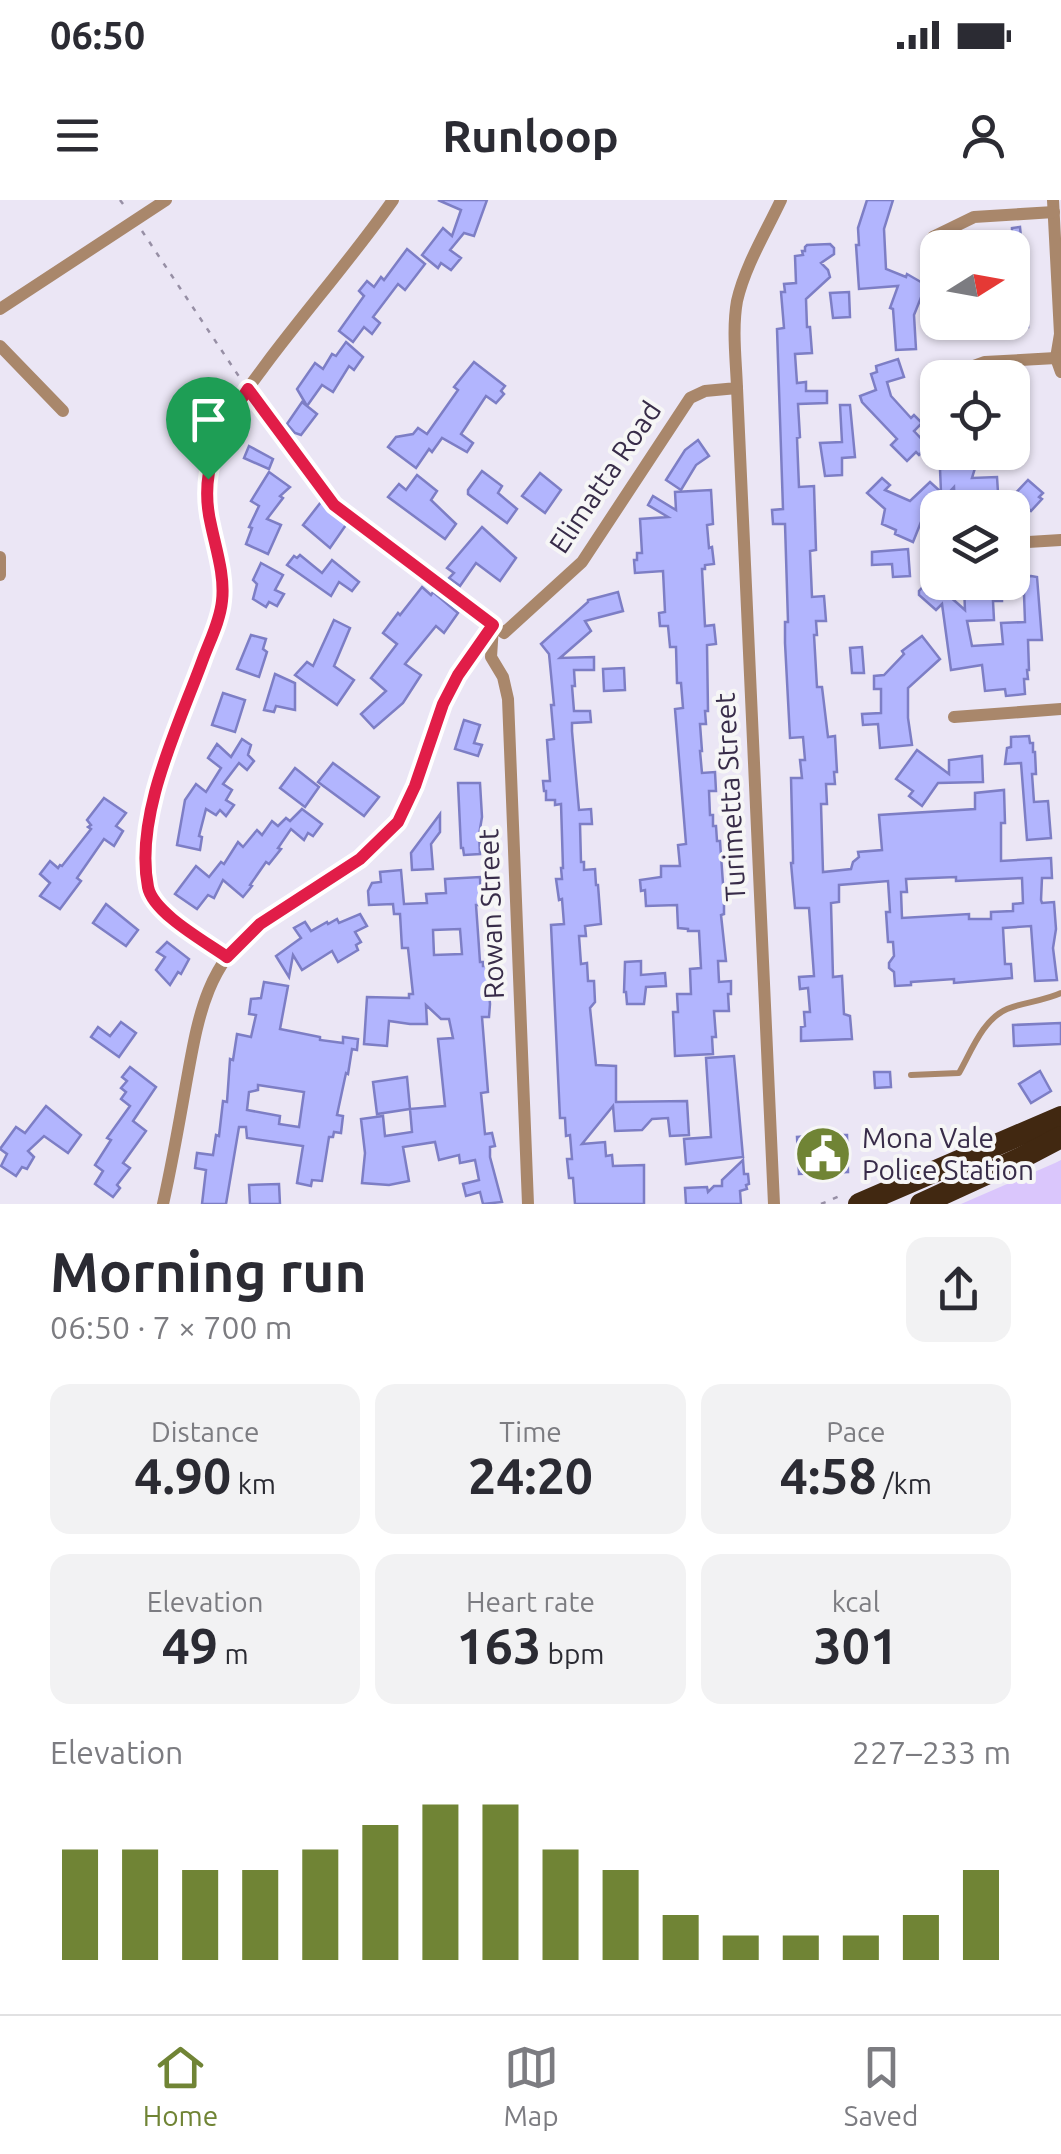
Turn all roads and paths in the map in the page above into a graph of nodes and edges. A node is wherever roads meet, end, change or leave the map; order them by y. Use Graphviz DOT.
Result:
graph roads {
  1 [pos="166,200"];
  2 [pos="393,200"];
  3 [pos="781,200"];
  4 [pos="1053,206"];
  5 [pos="135,220"];
  6 [pos="946,230"];
  7 [pos="0,308"];
  8 [pos="0,346"];
  9 [pos="1030,364"];
  10 [pos="1059,365"];
  11 [pos="737,388"];
  12 [pos="248,389"];
  13 [pos="63,411"];
  14 [pos="1061,540"];
  15 [pos="1030,542"];
  16 [pos="0,557"];
  17 [pos="0,574"];
  18 [pos="493,625"];
  19 [pos="1061,709"];
  20 [pos="954,716"];
  21 [pos="227,957"];
  22 [pos="1061,993"];
  23 [pos="911,1076"];
  24 [pos="1061,1117"];
  25 [pos="1061,1137"];
  26 [pos="163,1204"];
  27 [pos="528,1204"];
  28 [pos="774,1204"];
  29 [pos="858,1204"];
  30 [pos="921,1204"];
  1 -- 5 [label="street"];
  2 -- 12 [label="street"];
  3 -- 11 [label="street"];
  4 -- 6 [label="street"];
  4 -- 10 [label="street"];
  5 -- 7 [label="street"];
  5 -- 12 [label="path"];
  8 -- 13 [label="street"];
  9 -- 10 [label="street"];
  11 -- 18 [label="street, Elimatta Road"];
  11 -- 28 [label="street, Turimetta Street"];
  12 -- 18 [label="path"];
  12 -- 21 [label="street"];
  14 -- 15 [label="street"];
  16 -- 17 [label="street"];
  18 -- 21 [label="street"];
  18 -- 27 [label="street, Rowan Street"];
  19 -- 20 [label="street"];
  21 -- 26 [label="street"];
  22 -- 23 [label="lane"];
  24 -- 29 [label="highway"];
  25 -- 30 [label="highway"];
}
